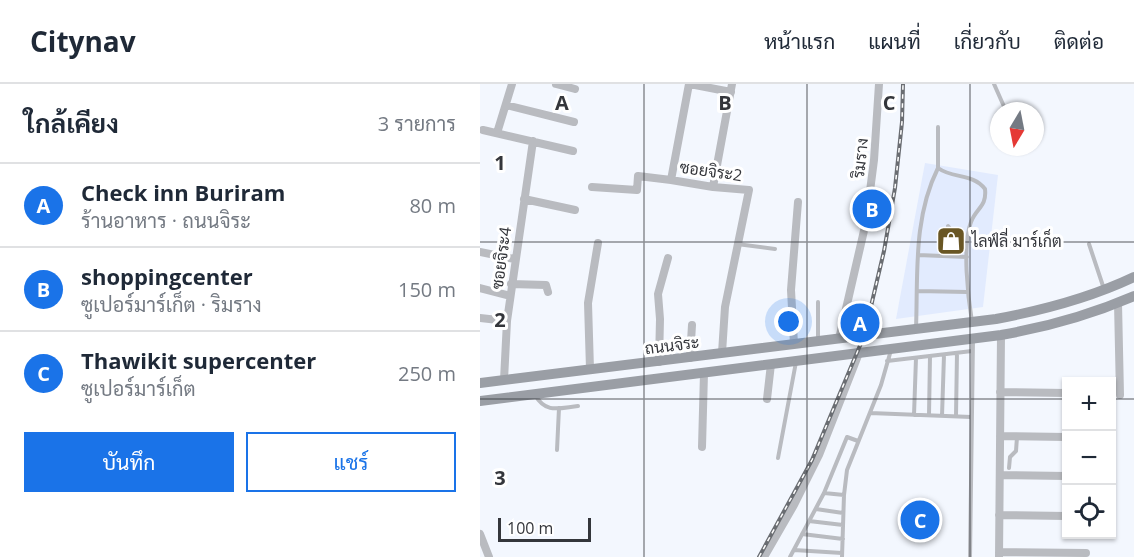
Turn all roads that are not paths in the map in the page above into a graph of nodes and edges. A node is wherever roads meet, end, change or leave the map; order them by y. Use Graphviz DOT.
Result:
graph roads {
  1 [pos="512,84"];
  2 [pos="556,84"];
  3 [pos="690,84"];
  4 [pos="879,84"];
  5 [pos="994,84"];
  6 [pos="732,88"];
  7 [pos="575,89"];
  8 [pos="1002,102"];
  9 [pos="506,105"];
  10 [pos="574,122"];
  11 [pos="938,127"];
  12 [pos="483,130"];
  13 [pos="497,133"];
  14 [pos="533,141"];
  15 [pos="573,151"];
  16 [pos="938,168"];
  17 [pos="671,180"];
  18 [pos="592,187"];
  19 [pos="713,187"];
  20 [pos="524,199"];
  21 [pos="798,202"];
  22 [pos="575,210"];
  23 [pos="948,226"];
  24 [pos="598,243"];
  25 [pos="737,244"];
  26 [pos="1089,244"];
  27 [pos="775,249"];
  28 [pos="480,252"];
  29 [pos="918,255"];
  30 [pos="958,256"];
  31 [pos="967,257"];
  32 [pos="668,258"];
  33 [pos="514,259"];
  34 [pos="1134,278"];
  35 [pos="511,284"];
  36 [pos="480,288"];
  37 [pos="1104,290"];
  38 [pos="918,291"];
  39 [pos="548,292"];
  40 [pos="967,292"];
  41 [pos="510,296"];
  42 [pos="1134,296"];
  43 [pos="818,303"];
  44 [pos="1118,303"];
  45 [pos="480,318"];
  46 [pos="507,321"];
  47 [pos="972,322"];
  48 [pos="692,325"];
  49 [pos="916,330"];
  50 [pos="1001,335"];
  51 [pos="867,336"];
  52 [pos="973,338"];
  53 [pos="839,339"];
  54 [pos="818,342"];
  55 [pos="794,344"];
  56 [pos="891,350"];
  57 [pos="972,351"];
  58 [pos="862,352"];
  59 [pos="722,353"];
  60 [pos="957,353"];
  61 [pos="944,355"];
  62 [pos="930,356"];
  63 [pos="690,358"];
  64 [pos="916,358"];
  65 [pos="796,361"];
  66 [pos="887,361"];
  67 [pos="659,362"];
  68 [pos="771,364"];
  69 [pos="590,369"];
  70 [pos="704,373"];
  71 [pos="504,380"];
  72 [pos="480,383"];
  73 [pos="1000,392"];
  74 [pos="1062,393"];
  75 [pos="535,394"];
  76 [pos="1120,395"];
  77 [pos="766,399"];
  78 [pos="480,401"];
  79 [pos="578,406"];
  80 [pos="559,408"];
  81 [pos="870,413"];
  82 [pos="914,415"];
  83 [pos="929,416"];
  84 [pos="942,416"];
  85 [pos="956,416"];
  86 [pos="971,417"];
  87 [pos="1000,436"];
  88 [pos="1017,436"];
  89 [pos="1062,437"];
  90 [pos="858,441"];
  91 [pos="702,447"];
  92 [pos="557,450"];
  93 [pos="778,458"];
  94 [pos="1009,468"];
  95 [pos="1000,475"];
  96 [pos="1062,476"];
  97 [pos="824,493"];
  98 [pos="844,495"];
  99 [pos="816,508"];
  100 [pos="843,513"];
  101 [pos="999,515"];
  102 [pos="1062,516"];
  103 [pos="809,521"];
  104 [pos="843,525"];
  105 [pos="480,534"];
  106 [pos="802,534"];
  107 [pos="843,539"];
  108 [pos="794,550"];
  109 [pos="1086,553"];
  110 [pos="999,554"];
  111 [pos="842,555"];
  112 [pos="489,557"];
  113 [pos="764,557"];
  114 [pos="790,557"];
  115 [pos="970,557"];
  1 -- 9 [label="street"];
  2 -- 7 [label="street"];
  3 -- 6 [label="street"];
  3 -- 17 [label="street, ซอยจิระ2"];
  4 -- 53 [label="street, ริมราง"];
  5 -- 8 [label="lane"];
  6 -- 19 [label="street"];
  9 -- 10 [label="street"];
  9 -- 13 [label="street"];
  11 -- 16 [label="lane"];
  12 -- 13 [label="street"];
  13 -- 14 [label="street"];
  14 -- 15 [label="street"];
  14 -- 20 [label="street, ซอยจิระ4"];
  16 -- 29 [label="lane"];
  16 -- 31 [label="lane"];
  17 -- 18 [label="street"];
  17 -- 19 [label="street, ซอยจิระ2"];
  19 -- 25 [label="street, ซอยจิระ2"];
  20 -- 22 [label="street"];
  20 -- 33 [label="street, ซอยจิระ4"];
  21 -- 55 [label="street"];
  23 -- 30 [label="lane"];
  24 -- 69 [label="street"];
  25 -- 27 [label="lane"];
  25 -- 59 [label="street, ซอยจิระ2"];
  26 -- 37 [label="lane"];
  28 -- 33 [label="street"];
  29 -- 30 [label="lane"];
  29 -- 38 [label="lane"];
  30 -- 31 [label="lane"];
  31 -- 40 [label="lane"];
  32 -- 67 [label="street"];
  33 -- 35 [label="street, ซอยจิระ4"];
  34 -- 37 [label="main road, ถนนจิระ"];
  35 -- 39 [label="street"];
  35 -- 41 [label="street, ซอยจิระ4"];
  36 -- 41 [label="street"];
  37 -- 47 [label="main road, ถนนจิระ"];
  38 -- 40 [label="lane"];
  38 -- 49 [label="lane"];
  40 -- 47 [label="lane"];
  41 -- 46 [label="street, ซอยจิระ4"];
  42 -- 44 [label="main road, ถนนจิระ"];
  43 -- 54 [label="lane"];
  44 -- 50 [label="main road, ถนนจิระ"];
  44 -- 76 [label="street"];
  45 -- 46 [label="street"];
  46 -- 71 [label="street, ซอยจิระ4"];
  47 -- 49 [label="main road, ถนนจิระ"];
  48 -- 63 [label="street"];
  49 -- 51 [label="main road, ถนนจิระ"];
  50 -- 52 [label="main road, ถนนจิระ"];
  50 -- 73 [label="street"];
  51 -- 53 [label="main road, ถนนจิระ"];
  51 -- 58 [label="main road"];
  52 -- 56 [label="main road, ถนนจิระ"];
  52 -- 57 [label="lane"];
  53 -- 54 [label="main road, ถนนจิระ"];
  54 -- 55 [label="main road, ถนนจิระ"];
  55 -- 59 [label="main road, ถนนจิระ"];
  56 -- 58 [label="main road, ถนนจิระ"];
  56 -- 66 [label="lane"];
  57 -- 60 [label="lane"];
  57 -- 86 [label="lane"];
  58 -- 65 [label="main road, ถนนจิระ"];
  58 -- 113 [label="street"];
  59 -- 63 [label="main road, ถนนจิระ"];
  60 -- 61 [label="lane"];
  60 -- 85 [label="lane"];
  61 -- 62 [label="lane"];
  61 -- 84 [label="lane"];
  62 -- 64 [label="lane"];
  62 -- 83 [label="lane"];
  63 -- 67 [label="main road, ถนนจิระ"];
  64 -- 66 [label="lane"];
  64 -- 82 [label="lane"];
  65 -- 68 [label="main road, ถนนจิระ"];
  65 -- 93 [label="lane"];
  66 -- 81 [label="lane"];
  67 -- 69 [label="main road, ถนนจิระ"];
  68 -- 70 [label="main road, ถนนจิระ"];
  68 -- 77 [label="street"];
  69 -- 71 [label="main road, ถนนจิระ"];
  70 -- 75 [label="main road, ถนนจิระ"];
  70 -- 91 [label="street"];
  71 -- 72 [label="main road, ถนนจิระ"];
  73 -- 74 [label="street"];
  73 -- 87 [label="street"];
  75 -- 78 [label="main road, ถนนจิระ"];
  75 -- 80 [label="lane"];
  79 -- 80 [label="lane"];
  80 -- 92 [label="lane"];
  81 -- 82 [label="lane"];
  81 -- 90 [label="lane"];
  82 -- 83 [label="lane"];
  83 -- 84 [label="lane"];
  84 -- 85 [label="lane"];
  85 -- 86 [label="lane"];
  86 -- 115 [label="lane"];
  87 -- 88 [label="street"];
  87 -- 95 [label="street"];
  88 -- 89 [label="street"];
  88 -- 94 [label="lane"];
  90 -- 97 [label="lane"];
  90 -- 98 [label="lane"];
  95 -- 96 [label="street"];
  95 -- 101 [label="street"];
  97 -- 98 [label="lane"];
  97 -- 99 [label="lane"];
  98 -- 100 [label="lane"];
  99 -- 100 [label="lane"];
  99 -- 103 [label="lane"];
  100 -- 104 [label="lane"];
  101 -- 102 [label="street"];
  101 -- 110 [label="street"];
  103 -- 104 [label="lane"];
  103 -- 106 [label="lane"];
  104 -- 107 [label="lane"];
  105 -- 112 [label="street"];
  106 -- 107 [label="lane"];
  106 -- 108 [label="lane"];
  107 -- 111 [label="lane"];
  108 -- 111 [label="lane"];
  108 -- 114 [label="lane"];
  109 -- 110 [label="street"];
}
